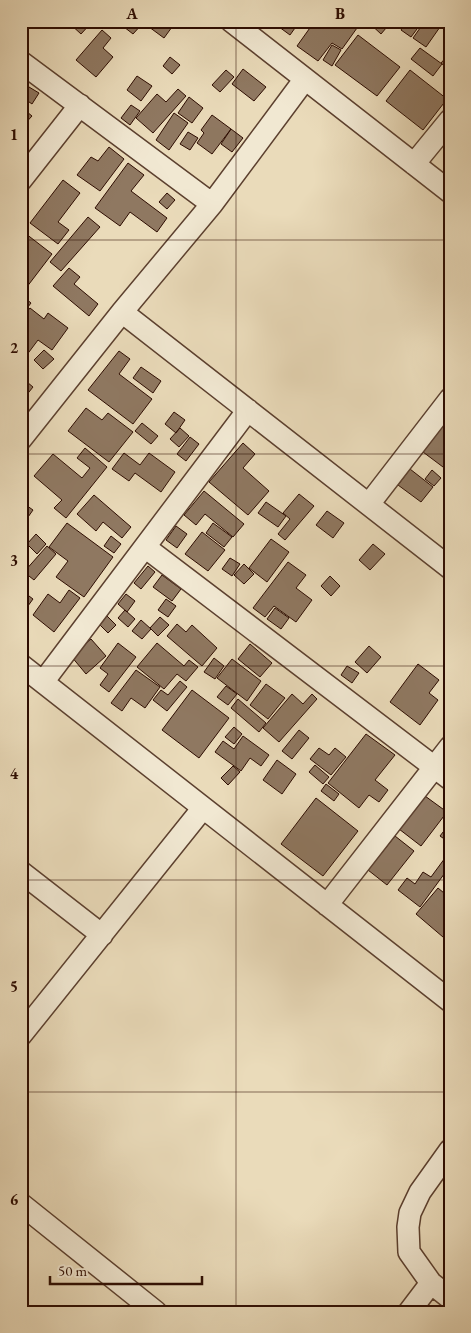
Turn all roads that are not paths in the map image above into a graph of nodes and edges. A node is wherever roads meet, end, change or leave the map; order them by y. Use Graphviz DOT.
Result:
graph roads {
  1 [pos="231,21"];
  2 [pos="21,62"];
  3 [pos="305,80"];
  4 [pos="80,105"];
  5 [pos="450,120"];
  6 [pos="414,164"];
  7 [pos="21,180"];
  8 [pos="450,192"];
  9 [pos="212,204"];
  10 [pos="122,312"];
  11 [pos="450,399"];
  12 [pos="248,410"];
  13 [pos="21,439"];
  14 [pos="369,504"];
  15 [pos="145,547"];
  16 [pos="450,568"];
  17 [pos="21,665"];
  18 [pos="43,682"];
  19 [pos="450,747"];
  20 [pos="442,773"];
  21 [pos="203,808"];
  22 [pos="21,872"];
  23 [pos="327,905"];
  24 [pos="102,935"];
  25 [pos="450,1001"];
  26 [pos="21,1035"];
  27 [pos="450,1150"];
  28 [pos="21,1204"];
  29 [pos="431,1283"];
  30 [pos="450,1298"];
  31 [pos="156,1312"];
  32 [pos="409,1312"];
  1 -- 3 [label="street"];
  2 -- 4 [label="street"];
  3 -- 6 [label="street"];
  3 -- 9 [label="street"];
  4 -- 7 [label="street"];
  4 -- 9 [label="street"];
  5 -- 6 [label="street"];
  6 -- 8 [label="street"];
  9 -- 10 [label="street"];
  10 -- 12 [label="street"];
  10 -- 13 [label="street"];
  11 -- 14 [label="street"];
  12 -- 14 [label="street"];
  12 -- 15 [label="street"];
  14 -- 16 [label="street"];
  15 -- 18 [label="street"];
  15 -- 20 [label="street"];
  17 -- 18 [label="street"];
  18 -- 21 [label="street"];
  19 -- 20 [label="street"];
  20 -- 23 [label="street"];
  21 -- 23 [label="street"];
  21 -- 24 [label="street"];
  22 -- 24 [label="street"];
  23 -- 25 [label="street"];
  24 -- 26 [label="street"];
  27 -- 29 [label="street"];
  28 -- 31 [label="street"];
  29 -- 30 [label="street"];
  29 -- 32 [label="street"];
}
